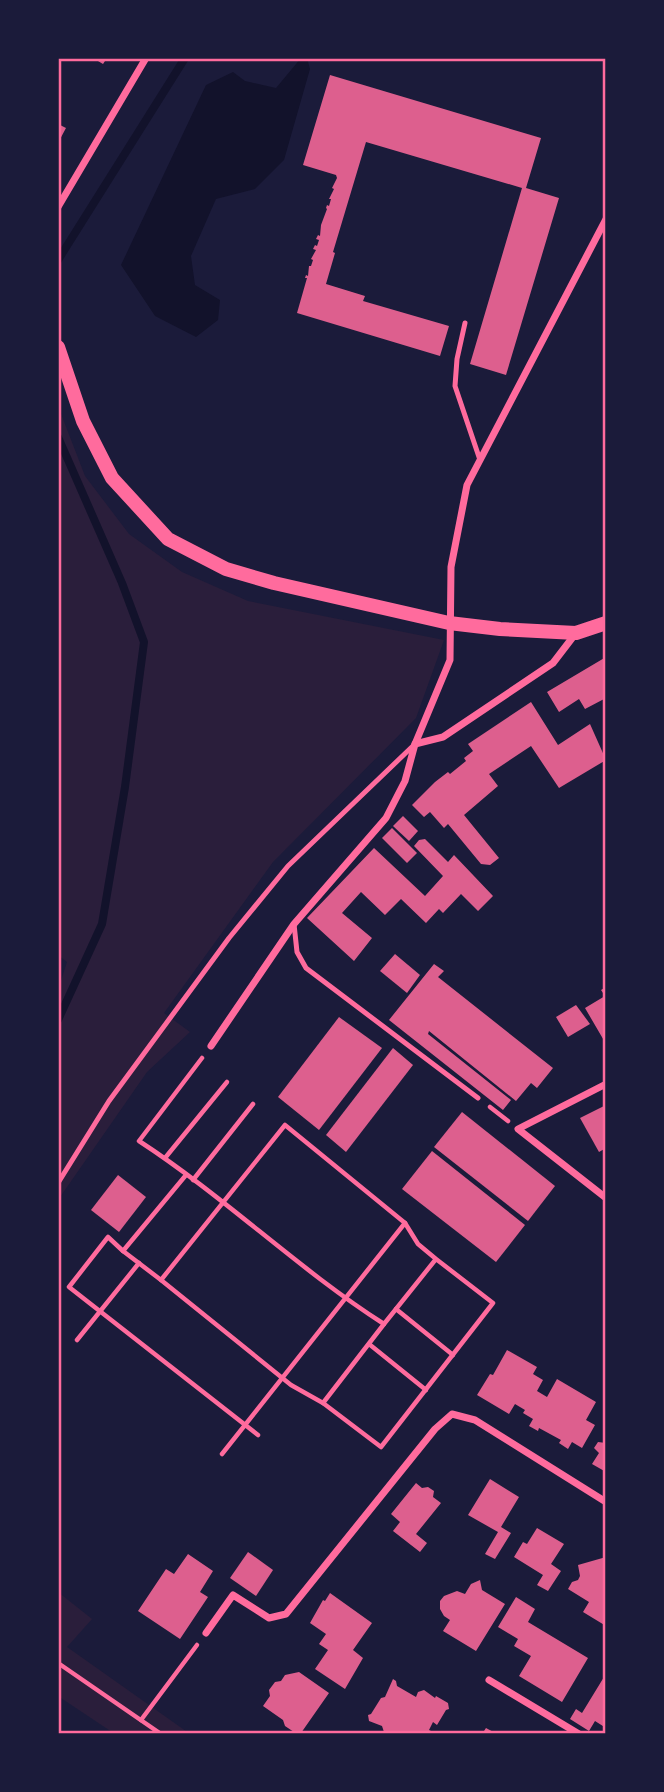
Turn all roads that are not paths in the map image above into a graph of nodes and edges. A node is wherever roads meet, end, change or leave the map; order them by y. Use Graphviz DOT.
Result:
graph roads {
  1 [pos="146,58"];
  2 [pos="58,207"];
  3 [pos="606,219"];
  4 [pos="465,323"];
  5 [pos="58,347"];
  6 [pos="480,460"];
  7 [pos="449,622"];
  8 [pos="606,623"];
  9 [pos="576,633"];
  10 [pos="415,744"];
  11 [pos="294,925"];
  12 [pos="211,1046"];
  13 [pos="606,1084"];
  14 [pos="478,1098"];
  15 [pos="58,1182"];
  16 [pos="606,1198"];
  17 [pos="606,1502"];
  18 [pos="206,1633"];
  19 [pos="489,1680"];
  20 [pos="579,1734"];
  1 -- 2 [label="street"];
  3 -- 6 [label="street"];
  4 -- 6 [label="lane"];
  5 -- 7 [label="main road"];
  6 -- 7 [label="street"];
  7 -- 9 [label="main road"];
  7 -- 10 [label="street"];
  8 -- 9 [label="main road"];
  9 -- 10 [label="street"];
  10 -- 11 [label="street"];
  10 -- 15 [label="lane"];
  11 -- 12 [label="street"];
  11 -- 14 [label="lane"];
  13 -- 16 [label="street"];
  17 -- 18 [label="street"];
  19 -- 20 [label="street"];
}
